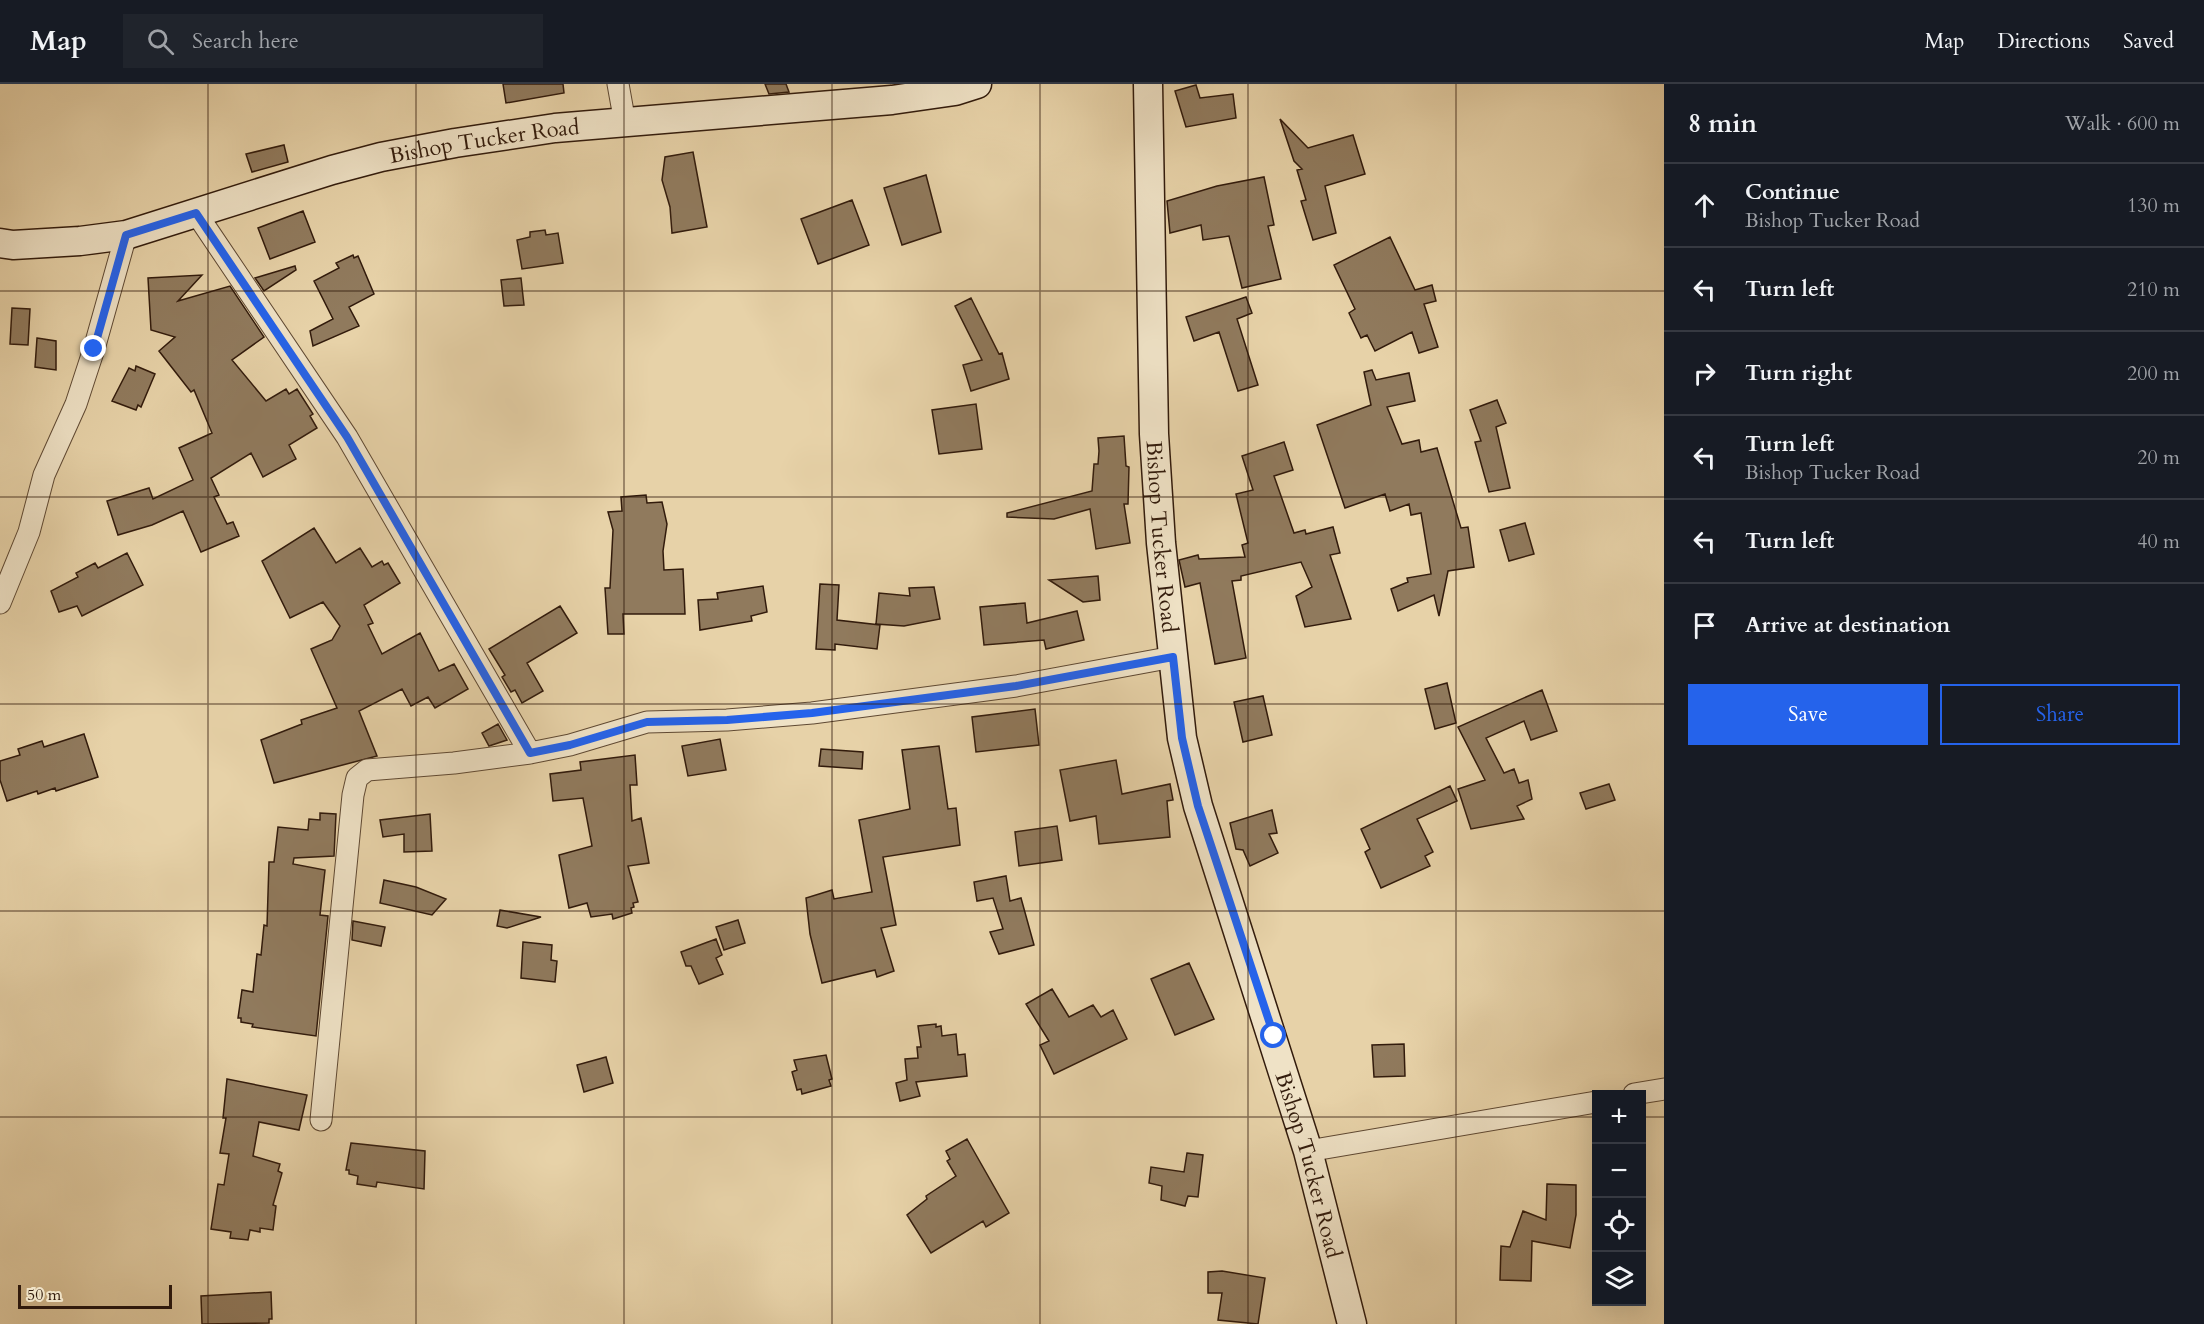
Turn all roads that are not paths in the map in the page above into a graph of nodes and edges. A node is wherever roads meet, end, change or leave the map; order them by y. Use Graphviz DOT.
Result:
graph roads {
  1 [pos="618,84"];
  2 [pos="977,84"];
  3 [pos="1148,84"];
  4 [pos="625,123"];
  5 [pos="196,213"];
  6 [pos="126,235"];
  7 [pos="0,243"];
  8 [pos="0,603"];
  9 [pos="1173,657"];
  10 [pos="530,753"];
  11 [pos="1664,1089"];
  12 [pos="1646,1093"];
  13 [pos="1592,1103"];
  14 [pos="321,1120"];
  15 [pos="1308,1150"];
  16 [pos="1352,1324"];
  1 -- 4 [label="street"];
  2 -- 4 [label="main road, Bishop Tucker Road"];
  3 -- 9 [label="main road, Bishop Tucker Road"];
  4 -- 5 [label="main road, Bishop Tucker Road"];
  5 -- 6 [label="main road, Bishop Tucker Road"];
  5 -- 10 [label="street"];
  6 -- 7 [label="main road, Bishop Tucker Road"];
  6 -- 8 [label="street"];
  9 -- 10 [label="street"];
  9 -- 15 [label="main road, Bishop Tucker Road"];
  10 -- 14 [label="street"];
  11 -- 12 [label="street"];
  13 -- 15 [label="street"];
  15 -- 16 [label="main road, Bishop Tucker Road"];
}
